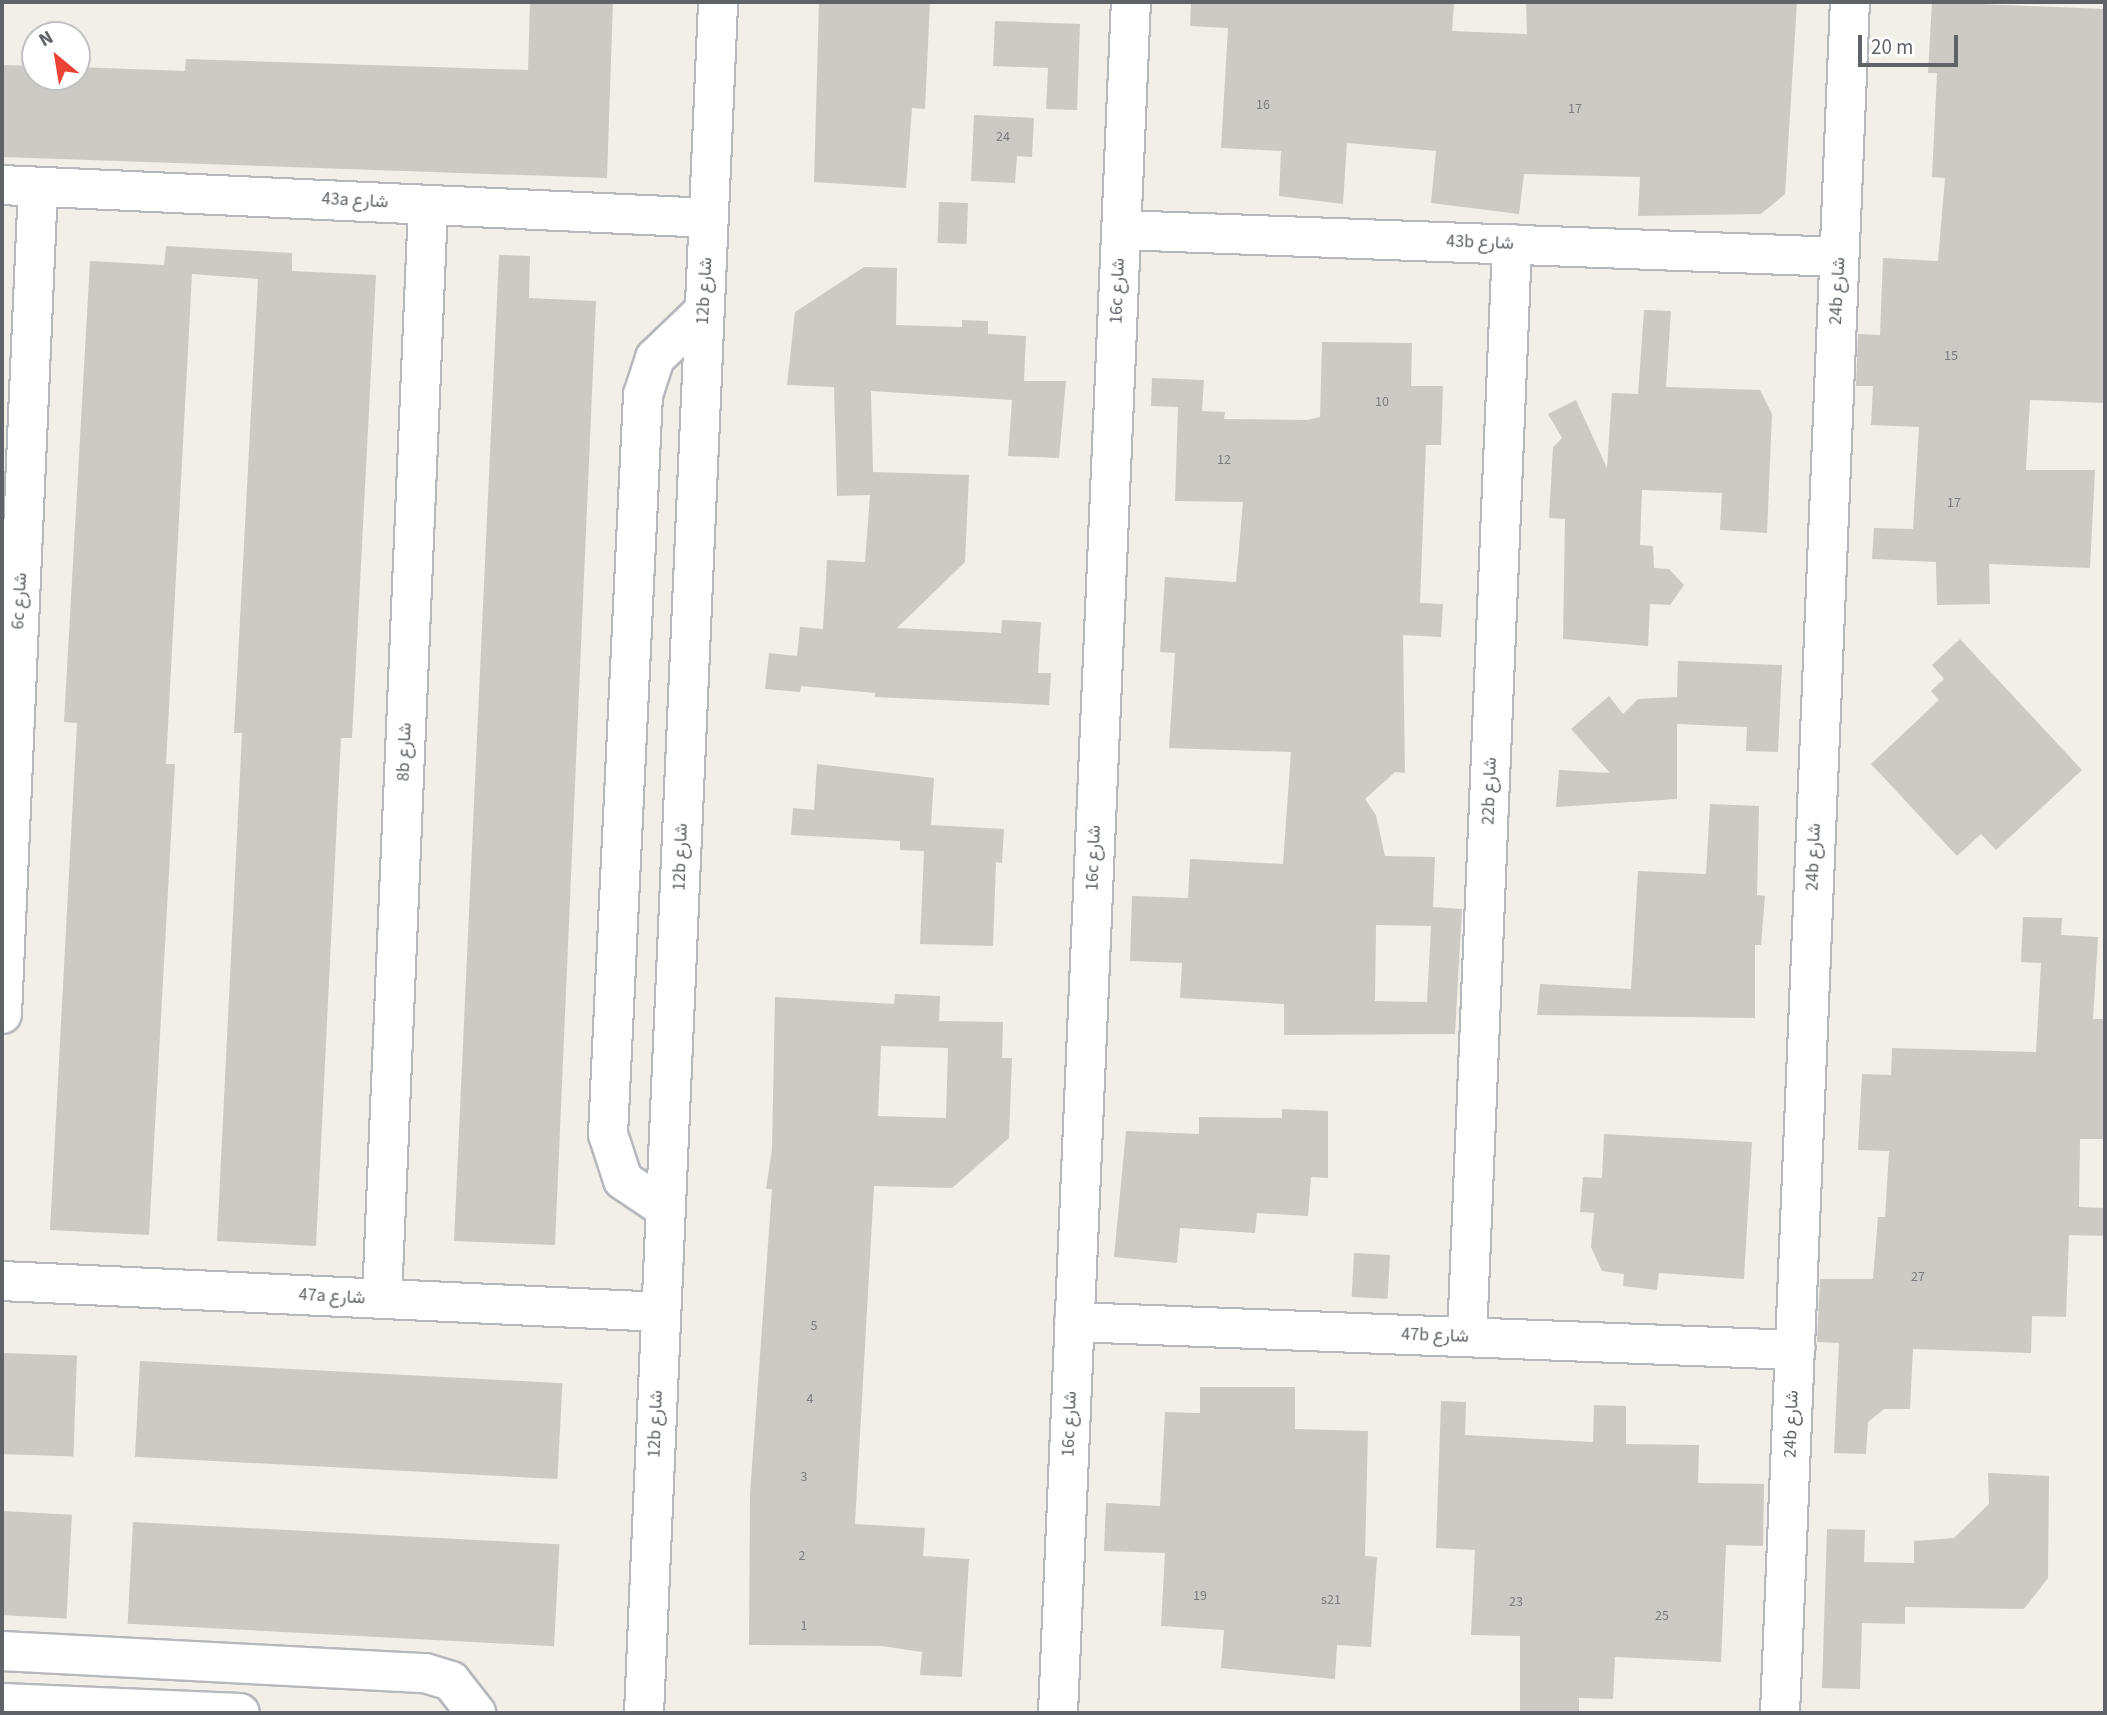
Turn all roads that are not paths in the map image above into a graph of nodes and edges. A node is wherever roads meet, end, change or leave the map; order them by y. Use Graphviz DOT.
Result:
graph roads {
  1 [pos="718,2"];
  2 [pos="1131,2"];
  3 [pos="1850,2"];
  4 [pos="20,186"];
  5 [pos="428,205"];
  6 [pos="709,218"];
  7 [pos="1121,230"];
  8 [pos="1512,244"];
  9 [pos="1839,257"];
  10 [pos="704,311"];
  11 [pos="2,1014"];
  12 [pos="666,1209"];
  13 [pos="2,1281"];
  14 [pos="382,1299"];
  15 [pos="661,1312"];
  16 [pos="1074,1322"];
  17 [pos="1467,1337"];
  18 [pos="1795,1350"];
  19 [pos="2,1651"];
  20 [pos="2,1703"];
  21 [pos="240,1713"];
  22 [pos="476,1713"];
  23 [pos="644,1713"];
  24 [pos="1058,1713"];
  25 [pos="1780,1713"];
  1 -- 6 [label="street, 12b شارع"];
  2 -- 7 [label="street, 16c شارع"];
  3 -- 9 [label="street, 24b شارع"];
  4 -- 5 [label="street, 43a شارع"];
  4 -- 11 [label="street, 6c شارع"];
  5 -- 6 [label="street, 43a شارع"];
  5 -- 14 [label="street, 8b شارع"];
  6 -- 10 [label="street, 12b شارع"];
  7 -- 8 [label="street, 43b شارع"];
  7 -- 16 [label="street, 16c شارع"];
  8 -- 9 [label="street, 43b شارع"];
  8 -- 17 [label="street, 22b شارع"];
  9 -- 18 [label="street, 24b شارع"];
  10 -- 12 [label="street, 12b شارع"];
  10 -- 12 [label="street"];
  12 -- 15 [label="street, 12b شارع"];
  13 -- 14 [label="street, 47a شارع"];
  14 -- 15 [label="street, 47a شارع"];
  15 -- 23 [label="street, 12b شارع"];
  16 -- 17 [label="street, 47b شارع"];
  16 -- 24 [label="street, 16c شارع"];
  17 -- 18 [label="street, 47b شارع"];
  18 -- 25 [label="street, 24b شارع"];
  19 -- 22 [label="street"];
  20 -- 21 [label="street"];
}
